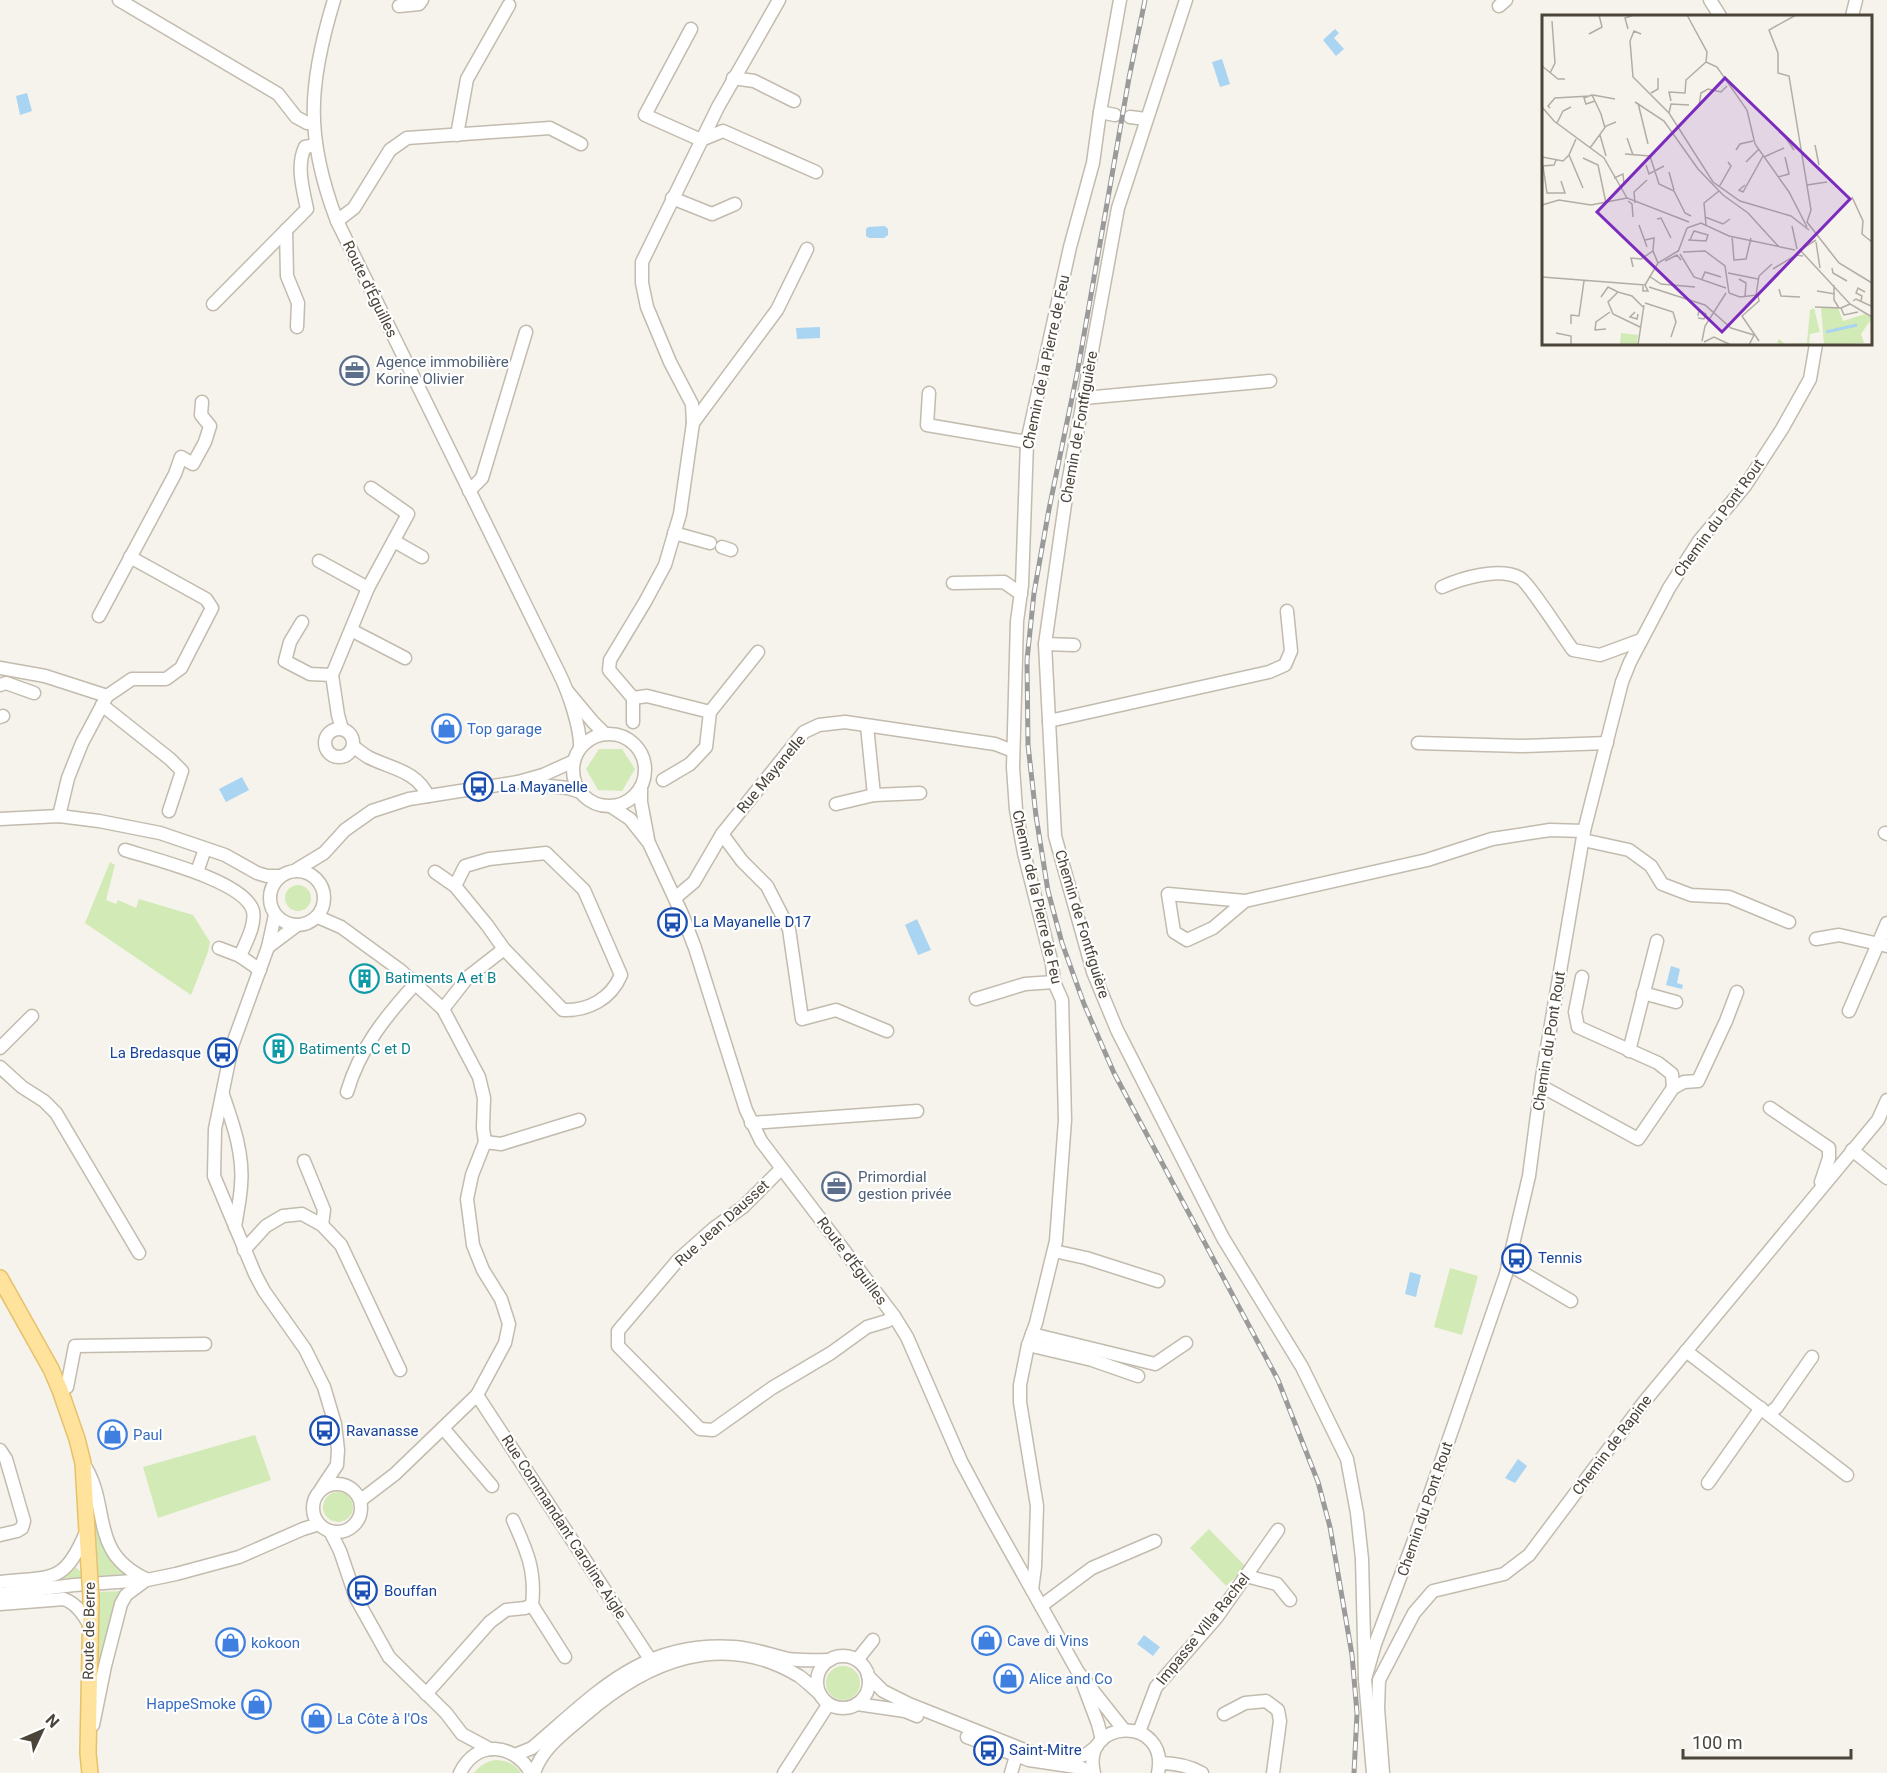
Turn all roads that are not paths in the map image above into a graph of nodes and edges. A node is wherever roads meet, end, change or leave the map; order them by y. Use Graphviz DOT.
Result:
graph roads {
  1 [pos="118,0"];
  2 [pos="334,0"];
  3 [pos="422,0"];
  4 [pos="779,0"];
  5 [pos="1120,0"];
  6 [pos="1186,0"];
  7 [pos="1710,0"];
  8 [pos="1856,0"];
  9 [pos="132,4"];
  10 [pos="509,5"];
  11 [pos="399,6"];
  12 [pos="1719,15"];
  13 [pos="1852,15"];
  14 [pos="691,29"];
  15 [pos="733,78"];
  16 [pos="794,101"];
  17 [pos="1100,112"];
  18 [pos="1115,115"];
  19 [pos="1130,117"];
  20 [pos="1146,119"];
  21 [pos="313,122"];
  22 [pos="457,135"];
  23 [pos="701,140"];
  24 [pos="580,144"];
  25 [pos="316,145"];
  26 [pos="816,172"];
  27 [pos="672,198"];
  28 [pos="735,204"];
  29 [pos="337,221"];
  30 [pos="286,230"];
  31 [pos="807,249"];
  32 [pos="213,304"];
  33 [pos="297,327"];
  34 [pos="525,332"];
  35 [pos="1816,345"];
  36 [pos="1270,381"];
  37 [pos="929,393"];
  38 [pos="1084,398"];
  39 [pos="202,402"];
  40 [pos="693,423"];
  41 [pos="1027,442"];
  42 [pos="371,488"];
  43 [pos="469,491"];
  44 [pos="674,533"];
  45 [pos="394,541"];
  46 [pos="721,547"];
  47 [pos="422,557"];
  48 [pos="130,558"];
  49 [pos="319,561"];
  50 [pos="952,583"];
  51 [pos="1442,587"];
  52 [pos="368,588"];
  53 [pos="1021,594"];
  54 [pos="1287,611"];
  55 [pos="99,616"];
  56 [pos="302,622"];
  57 [pos="351,630"];
  58 [pos="1641,640"];
  59 [pos="1045,644"];
  60 [pos="1074,645"];
  61 [pos="758,652"];
  62 [pos="405,658"];
  63 [pos="0,668"];
  64 [pos="332,675"];
  65 [pos="0,685"];
  66 [pos="567,691"];
  67 [pos="34,693"];
  68 [pos="633,698"];
  69 [pos="104,700"];
  70 [pos="710,712"];
  71 [pos="338,715"];
  72 [pos="1049,721"];
  73 [pos="633,722"];
  74 [pos="867,726"];
  75 [pos="342,729"];
  76 [pos="328,733"];
  77 [pos="605,734"];
  78 [pos="619,735"];
  79 [pos="1418,743"];
  80 [pos="1607,743"];
  81 [pos="635,744"];
  82 [pos="353,746"];
  83 [pos="580,748"];
  84 [pos="1013,750"];
  85 [pos="344,756"];
  86 [pos="365,756"];
  87 [pos="574,761"];
  88 [pos="663,780"];
  89 [pos="518,782"];
  90 [pos="641,789"];
  91 [pos="580,792"];
  92 [pos="920,793"];
  93 [pos="874,795"];
  94 [pos="428,796"];
  95 [pos="836,804"];
  96 [pos="612,807"];
  97 [pos="169,811"];
  98 [pos="59,816"];
  99 [pos="0,819"];
  100 [pos="722,834"];
  101 [pos="1583,836"];
  102 [pos="649,843"];
  103 [pos="205,849"];
  104 [pos="125,850"];
  105 [pos="324,853"];
  106 [pos="296,870"];
  107 [pos="197,872"];
  108 [pos="435,872"];
  109 [pos="257,873"];
  110 [pos="281,876"];
  111 [pos="317,879"];
  112 [pos="455,886"];
  113 [pos="325,898"];
  114 [pos="675,898"];
  115 [pos="269,899"];
  116 [pos="1245,901"];
  117 [pos="275,915"];
  118 [pos="318,917"];
  119 [pos="1789,922"];
  120 [pos="1887,923"];
  121 [pos="296,926"];
  122 [pos="341,927"];
  123 [pos="1816,939"];
  124 [pos="1657,941"];
  125 [pos="1882,946"];
  126 [pos="268,947"];
  127 [pos="219,948"];
  128 [pos="504,949"];
  129 [pos="240,956"];
  130 [pos="260,970"];
  131 [pos="1582,977"];
  132 [pos="1054,982"];
  133 [pos="416,983"];
  134 [pos="1737,992"];
  135 [pos="1643,993"];
  136 [pos="976,999"];
  137 [pos="1676,1002"];
  138 [pos="443,1010"];
  139 [pos="1849,1011"];
  140 [pos="32,1016"];
  141 [pos="887,1031"];
  142 [pos="0,1048"];
  143 [pos="1629,1051"];
  144 [pos="0,1067"];
  145 [pos="1541,1086"];
  146 [pos="1673,1088"];
  147 [pos="347,1092"];
  148 [pos="222,1094"];
  149 [pos="1887,1100"];
  150 [pos="1770,1108"];
  151 [pos="917,1112"];
  152 [pos="579,1120"];
  153 [pos="752,1123"];
  154 [pos="485,1142"];
  155 [pos="1852,1150"];
  156 [pos="304,1161"];
  157 [pos="781,1169"];
  158 [pos="1887,1178"];
  159 [pos="1818,1191"];
  160 [pos="322,1225"];
  161 [pos="235,1228"];
  162 [pos="244,1250"];
  163 [pos="1054,1251"];
  164 [pos="140,1253"];
  165 [pos="1508,1264"];
  166 [pos="0,1278"];
  167 [pos="1158,1281"];
  168 [pos="0,1297"];
  169 [pos="1571,1301"];
  170 [pos="894,1316"];
  171 [pos="1030,1340"];
  172 [pos="1186,1343"];
  173 [pos="205,1344"];
  174 [pos="1686,1351"];
  175 [pos="1812,1357"];
  176 [pos="400,1370"];
  177 [pos="1138,1376"];
  178 [pos="60,1390"];
  179 [pos="477,1395"];
  180 [pos="1765,1411"];
  181 [pos="443,1428"];
  182 [pos="0,1450"];
  183 [pos="83,1463"];
  184 [pos="337,1465"];
  185 [pos="1847,1475"];
  186 [pos="1708,1483"];
  187 [pos="345,1484"];
  188 [pos="492,1486"];
  189 [pos="84,1489"];
  190 [pos="321,1489"];
  191 [pos="361,1500"];
  192 [pos="313,1509"];
  193 [pos="513,1520"];
  194 [pos="319,1524"];
  195 [pos="88,1528"];
  196 [pos="303,1529"];
  197 [pos="1278,1530"];
  198 [pos="345,1531"];
  199 [pos="330,1532"];
  200 [pos="0,1535"];
  201 [pos="1155,1541"];
  202 [pos="340,1551"];
  203 [pos="1246,1576"];
  204 [pos="147,1580"];
  205 [pos="0,1582"];
  206 [pos="1032,1590"];
  207 [pos="0,1594"];
  208 [pos="1290,1600"];
  209 [pos="0,1604"];
  210 [pos="532,1605"];
  211 [pos="1041,1606"];
  212 [pos="90,1626"];
  213 [pos="873,1640"];
  214 [pos="565,1657"];
  215 [pos="650,1659"];
  216 [pos="830,1660"];
  217 [pos="857,1660"];
  218 [pos="1078,1672"];
  219 [pos="868,1676"];
  220 [pos="1365,1679"];
  221 [pos="426,1694"];
  222 [pos="820,1694"];
  223 [pos="857,1704"];
  224 [pos="828,1705"];
  225 [pos="1224,1714"];
  226 [pos="1124,1730"];
  227 [pos="1139,1732"];
  228 [pos="462,1734"];
  229 [pos="1099,1743"];
  230 [pos="490,1749"];
  231 [pos="88,1753"];
  232 [pos="516,1755"];
  233 [pos="1016,1756"];
  234 [pos="463,1768"];
  235 [pos="1159,1768"];
  236 [pos="90,1773"];
  237 [pos="532,1773"];
  238 [pos="784,1773"];
  239 [pos="1011,1773"];
  240 [pos="1093,1773"];
  241 [pos="1202,1773"];
  242 [pos="1273,1773"];
  243 [pos="1373,1773"];
  244 [pos="1383,1773"];
  1 -- 9 [label="street"];
  2 -- 21 [label="street, Route d'Éguilles"];
  3 -- 11 [label="street"];
  4 -- 15 [label="street"];
  5 -- 17 [label="street, Chemin de la Pierre de Feu"];
  6 -- 20 [label="street"];
  7 -- 12 [label="street"];
  8 -- 13 [label="street"];
  9 -- 21 [label="street"];
  10 -- 22 [label="street"];
  14 -- 23 [label="street"];
  15 -- 16 [label="street"];
  15 -- 23 [label="street"];
  17 -- 18 [label="street"];
  17 -- 41 [label="street, Chemin de la Pierre de Feu"];
  19 -- 20 [label="street"];
  20 -- 38 [label="street, Chemin de Fontfiguière"];
  21 -- 25 [label="street, Route d'Éguilles"];
  22 -- 24 [label="street"];
  22 -- 29 [label="street"];
  23 -- 26 [label="street"];
  23 -- 27 [label="street"];
  25 -- 29 [label="street, Route d'Éguilles"];
  25 -- 30 [label="street"];
  27 -- 28 [label="street"];
  27 -- 40 [label="street"];
  29 -- 43 [label="street, Route d'Éguilles"];
  30 -- 32 [label="street"];
  30 -- 33 [label="street"];
  31 -- 40 [label="street"];
  34 -- 43 [label="street"];
  35 -- 58 [label="street, Chemin du Pont Rout"];
  36 -- 38 [label="street"];
  37 -- 41 [label="street"];
  38 -- 59 [label="street, Chemin de Fontfiguière"];
  39 -- 48 [label="street"];
  40 -- 44 [label="street"];
  41 -- 53 [label="street, Chemin de la Pierre de Feu"];
  42 -- 45 [label="street"];
  43 -- 66 [label="street, Route d'Éguilles"];
  44 -- 46 [label="street"];
  44 -- 68 [label="street"];
  45 -- 47 [label="street"];
  45 -- 52 [label="street"];
  48 -- 55 [label="street"];
  48 -- 69 [label="street"];
  49 -- 52 [label="street"];
  50 -- 53 [label="street"];
  51 -- 58 [label="street"];
  52 -- 57 [label="street"];
  53 -- 84 [label="street, Chemin de la Pierre de Feu"];
  54 -- 72 [label="street"];
  56 -- 64 [label="street"];
  57 -- 62 [label="street"];
  57 -- 64 [label="street"];
  58 -- 80 [label="street, Chemin du Pont Rout"];
  59 -- 60 [label="street"];
  59 -- 72 [label="street, Chemin de Fontfiguière"];
  61 -- 70 [label="street"];
  63 -- 69 [label="street"];
  64 -- 71 [label="street"];
  65 -- 67 [label="street"];
  66 -- 77 [label="street, Route d'Éguilles"];
  66 -- 83 [label="street, Route d'Éguilles"];
  68 -- 70 [label="street"];
  68 -- 73 [label="street"];
  69 -- 97 [label="street"];
  69 -- 98 [label="street"];
  70 -- 88 [label="street"];
  71 -- 75 [label="street"];
  71 -- 76 [label="street"];
  72 -- 220 [label="street, Chemin de Fontfiguière"];
  73 -- 78 [label="street"];
  73 -- 81 [label="street"];
  74 -- 84 [label="street, Rue Mayanelle"];
  74 -- 93 [label="street"];
  74 -- 100 [label="street, Rue Mayanelle"];
  75 -- 76 [label="street"];
  75 -- 82 [label="street"];
  76 -- 85 [label="street"];
  77 -- 78 [label="street"];
  77 -- 83 [label="street"];
  78 -- 81 [label="street"];
  79 -- 80 [label="street"];
  80 -- 101 [label="street, Chemin du Pont Rout"];
  81 -- 90 [label="street"];
  82 -- 85 [label="street"];
  82 -- 86 [label="street"];
  83 -- 87 [label="street"];
  84 -- 132 [label="street, Chemin de la Pierre de Feu"];
  85 -- 86 [label="street"];
  86 -- 94 [label="street"];
  87 -- 89 [label="street"];
  87 -- 91 [label="street"];
  89 -- 91 [label="street"];
  89 -- 94 [label="street"];
  90 -- 96 [label="street"];
  90 -- 102 [label="street, Route d'Éguilles"];
  91 -- 96 [label="street"];
  92 -- 93 [label="street"];
  93 -- 95 [label="street"];
  94 -- 105 [label="street"];
  96 -- 102 [label="street, Route d'Éguilles"];
  98 -- 99 [label="street"];
  98 -- 103 [label="street"];
  100 -- 114 [label="street, Rue Mayanelle"];
  100 -- 141 [label="street"];
  101 -- 116 [label="street"];
  101 -- 119 [label="street"];
  101 -- 145 [label="street, Chemin du Pont Rout"];
  102 -- 114 [label="street, Route d'Éguilles"];
  103 -- 107 [label="street"];
  103 -- 109 [label="street"];
  104 -- 107 [label="street"];
  105 -- 106 [label="street"];
  105 -- 111 [label="street"];
  106 -- 110 [label="street"];
  106 -- 111 [label="street"];
  107 -- 129 [label="street"];
  108 -- 112 [label="street"];
  109 -- 110 [label="street"];
  109 -- 115 [label="street"];
  110 -- 115 [label="street"];
  111 -- 113 [label="street"];
  112 -- 128 [label="street"];
  112 -- 128 [label="street"];
  113 -- 118 [label="street"];
  113 -- 122 [label="street"];
  114 -- 153 [label="street, Route d'Éguilles"];
  115 -- 117 [label="street"];
  116 -- 116 [label="street"];
  117 -- 121 [label="street"];
  117 -- 126 [label="street"];
  118 -- 121 [label="street"];
  118 -- 122 [label="street"];
  120 -- 125 [label="street"];
  121 -- 126 [label="street"];
  122 -- 133 [label="street"];
  123 -- 125 [label="street"];
  124 -- 135 [label="street"];
  125 -- 139 [label="street"];
  126 -- 130 [label="street"];
  127 -- 129 [label="street"];
  128 -- 138 [label="street"];
  129 -- 130 [label="street"];
  130 -- 148 [label="street"];
  131 -- 143 [label="street"];
  132 -- 136 [label="street"];
  132 -- 163 [label="street, Chemin de la Pierre de Feu"];
  133 -- 138 [label="street"];
  133 -- 147 [label="street"];
  134 -- 146 [label="street"];
  135 -- 137 [label="street"];
  135 -- 143 [label="street"];
  138 -- 154 [label="street"];
  140 -- 142 [label="street"];
  143 -- 146 [label="street"];
  144 -- 164 [label="street"];
  145 -- 146 [label="street"];
  145 -- 165 [label="street, Chemin du Pont Rout"];
  148 -- 161 [label="street"];
  148 -- 161 [label="street"];
  149 -- 155 [label="street, Chemin de Rapine"];
  150 -- 159 [label="street"];
  151 -- 153 [label="street"];
  152 -- 154 [label="street"];
  153 -- 157 [label="street, Route d'Éguilles"];
  154 -- 179 [label="street"];
  155 -- 158 [label="street"];
  155 -- 159 [label="street, Chemin de Rapine"];
  156 -- 160 [label="street"];
  157 -- 170 [label="street, Route d'Éguilles"];
  157 -- 170 [label="street, Rue Jean Dausset"];
  159 -- 174 [label="street, Chemin de Rapine"];
  160 -- 162 [label="street"];
  160 -- 176 [label="street"];
  161 -- 162 [label="street"];
  162 -- 184 [label="street"];
  163 -- 167 [label="street"];
  163 -- 171 [label="street, Chemin de la Pierre de Feu"];
  165 -- 169 [label="street"];
  165 -- 220 [label="street, Chemin du Pont Rout"];
  166 -- 178 [label="main road, Route de Berre"];
  168 -- 189 [label="main road, Route de Berre"];
  170 -- 206 [label="street, Route d'Éguilles"];
  171 -- 172 [label="street"];
  171 -- 177 [label="street"];
  171 -- 206 [label="street, Chemin de la Pierre de Feu"];
  173 -- 178 [label="street"];
  174 -- 180 [label="street"];
  174 -- 244 [label="street, Chemin de Rapine"];
  175 -- 180 [label="street"];
  178 -- 183 [label="main road, Route de Berre"];
  179 -- 181 [label="street"];
  179 -- 215 [label="street, Rue Commandant Caroline Aigle"];
  180 -- 185 [label="street"];
  180 -- 186 [label="street"];
  181 -- 188 [label="street"];
  181 -- 191 [label="street"];
  182 -- 200 [label="street"];
  183 -- 189 [label="main road, Route de Berre"];
  183 -- 204 [label="street"];
  184 -- 187 [label="street"];
  184 -- 190 [label="street"];
  187 -- 190 [label="street"];
  187 -- 191 [label="street"];
  189 -- 195 [label="main road, Route de Berre"];
  190 -- 192 [label="street"];
  191 -- 198 [label="street"];
  192 -- 194 [label="street"];
  192 -- 196 [label="street"];
  193 -- 210 [label="street"];
  194 -- 196 [label="street"];
  194 -- 199 [label="street"];
  195 -- 205 [label="street"];
  195 -- 212 [label="main road, Route de Berre, bridge"];
  196 -- 204 [label="street"];
  197 -- 203 [label="street, Impasse Villa Rachel"];
  198 -- 199 [label="street"];
  198 -- 202 [label="street"];
  199 -- 202 [label="street"];
  201 -- 211 [label="street"];
  202 -- 221 [label="street"];
  203 -- 208 [label="street"];
  203 -- 227 [label="street, Impasse Villa Rachel"];
  204 -- 207 [label="street"];
  204 -- 231 [label="street"];
  206 -- 211 [label="street, Route d'Éguilles"];
  209 -- 212 [label="street"];
  210 -- 214 [label="street"];
  210 -- 221 [label="street"];
  211 -- 218 [label="street, Route d'Éguilles"];
  212 -- 231 [label="main road, Route de Berre"];
  213 -- 217 [label="street"];
  215 -- 216 [label="street"];
  215 -- 232 [label="street"];
  216 -- 217 [label="street"];
  216 -- 222 [label="street"];
  217 -- 219 [label="street"];
  218 -- 226 [label="street, Route d'Éguilles"];
  218 -- 229 [label="street, Route d'Éguilles"];
  219 -- 223 [label="street"];
  219 -- 229 [label="street"];
  220 -- 243 [label="street, Chemin du Pont Rout"];
  221 -- 228 [label="street"];
  222 -- 224 [label="street"];
  222 -- 237 [label="street"];
  223 -- 224 [label="street"];
  223 -- 233 [label="street"];
  224 -- 238 [label="street"];
  225 -- 242 [label="street"];
  226 -- 227 [label="street"];
  226 -- 229 [label="street"];
  227 -- 235 [label="street"];
  228 -- 230 [label="street"];
  228 -- 234 [label="street"];
  229 -- 240 [label="street"];
  230 -- 232 [label="street"];
  230 -- 234 [label="street"];
  231 -- 236 [label="main road, Route de Berre"];
  232 -- 237 [label="street"];
  233 -- 239 [label="street"];
  233 -- 240 [label="street"];
  235 -- 241 [label="street"];
}
